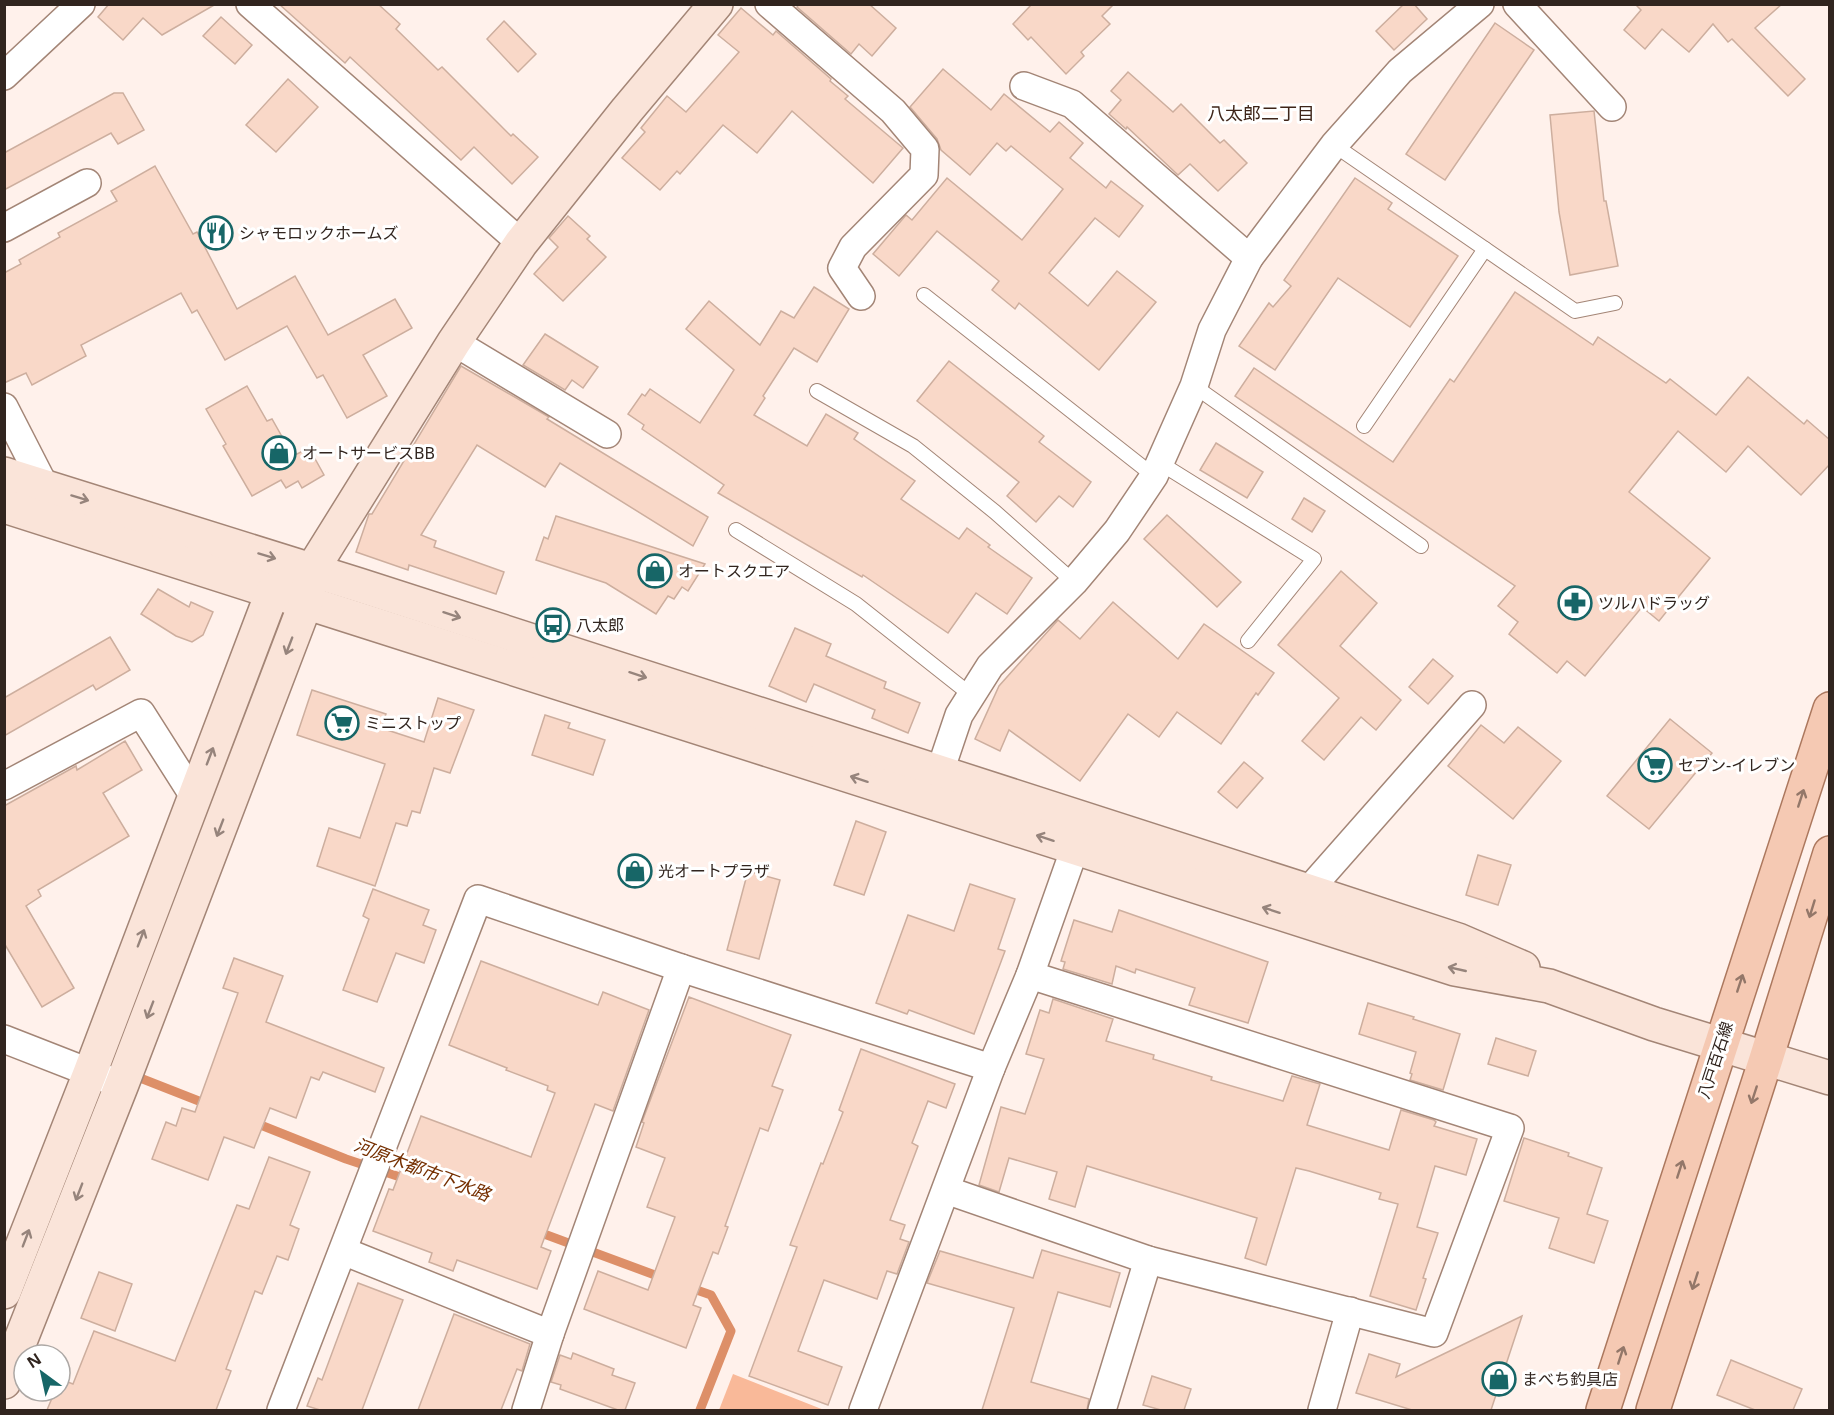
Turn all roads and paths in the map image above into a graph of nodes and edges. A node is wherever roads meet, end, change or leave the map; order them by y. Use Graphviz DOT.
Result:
graph roads {
  1 [pos="81,4"];
  2 [pos="716,4"];
  3 [pos="769,4"];
  4 [pos="1480,4"];
  5 [pos="1517,4"];
  6 [pos="258,7"];
  7 [pos="4,76"];
  8 [pos="1024,86"];
  9 [pos="1612,107"];
  10 [pos="1334,145"];
  11 [pos="87,183"];
  12 [pos="4,228"];
  13 [pos="521,243"];
  14 [pos="1485,249"];
  15 [pos="1249,258"];
  16 [pos="924,295"];
  17 [pos="861,296"];
  18 [pos="1615,303"];
  19 [pos="454,342"];
  20 [pos="1194,386"];
  21 [pos="817,391"];
  22 [pos="4,407"];
  23 [pos="1364,426"];
  24 [pos="607,434"];
  25 [pos="1157,470"];
  26 [pos="4,474"];
  27 [pos="45,488"];
  28 [pos="4,506"];
  29 [pos="736,530"];
  30 [pos="1421,546"];
  31 [pos="312,570"];
  32 [pos="1074,582"];
  33 [pos="272,593"];
  34 [pos="306,602"];
  35 [pos="1248,641"];
  36 [pos="971,695"];
  37 [pos="1472,705"];
  38 [pos="1830,709"];
  39 [pos="4,786"];
  40 [pos="935,787"];
  41 [pos="195,798"];
  42 [pos="1080,833"];
  43 [pos="1830,853"];
  44 [pos="1308,891"];
  45 [pos="681,968"];
  46 [pos="1030,975"];
  47 [pos="1654,1024"];
  48 [pos="4,1039"];
  49 [pos="1720,1045"];
  50 [pos="1766,1059"];
  51 [pos="991,1068"];
  52 [pos="90,1073"];
  53 [pos="1830,1078"];
  54 [pos="122,1084"];
  55 [pos="946,1190"];
  56 [pos="343,1251"];
  57 [pos="1148,1260"];
  58 [pos="4,1292"];
  59 [pos="1350,1311"];
  60 [pos="550,1334"];
  61 [pos="4,1382"];
  62 [pos="281,1410"];
  63 [pos="526,1410"];
  64 [pos="863,1410"];
  65 [pos="1102,1410"];
  66 [pos="1322,1410"];
  67 [pos="1603,1410"];
  68 [pos="1653,1410"];
  1 -- 7 [label="street"];
  2 -- 13 [label="street"];
  3 -- 17 [label="street"];
  4 -- 10 [label="street"];
  5 -- 9 [label="street"];
  6 -- 13 [label="street"];
  8 -- 15 [label="street"];
  10 -- 14 [label="lane"];
  10 -- 15 [label="street"];
  11 -- 12 [label="street"];
  13 -- 19 [label="street"];
  14 -- 18 [label="lane"];
  14 -- 23 [label="lane"];
  15 -- 20 [label="street"];
  16 -- 25 [label="lane"];
  19 -- 24 [label="street"];
  19 -- 31 [label="street"];
  20 -- 25 [label="street"];
  20 -- 30 [label="lane"];
  21 -- 32 [label="lane"];
  22 -- 27 [label="street"];
  25 -- 32 [label="street"];
  25 -- 35 [label="lane"];
  26 -- 27 [label="street"];
  27 -- 31 [label="street, one-way"];
  28 -- 33 [label="street"];
  29 -- 36 [label="lane"];
  31 -- 33 [label="street"];
  31 -- 34 [label="street"];
  31 -- 40 [label="street, one-way"];
  32 -- 36 [label="street"];
  33 -- 34 [label="street"];
  41 -- 33 [label="street, one-way"];
  40 -- 34 [label="street, one-way"];
  34 -- 54 [label="street, one-way"];
  36 -- 40 [label="street"];
  37 -- 44 [label="street"];
  49 -- 38 [label="main road, 八戸百石線, one-way"];
  39 -- 41 [label="street"];
  40 -- 42 [label="street"];
  52 -- 41 [label="street, one-way"];
  42 -- 44 [label="street"];
  42 -- 46 [label="street"];
  47 -- 42 [label="street, one-way"];
  43 -- 50 [label="main road, one-way"];
  44 -- 47 [label="street"];
  45 -- 51 [label="street"];
  45 -- 56 [label="street"];
  45 -- 60 [label="street"];
  46 -- 51 [label="street"];
  46 -- 59 [label="street"];
  47 -- 49 [label="street"];
  48 -- 52 [label="street"];
  49 -- 50 [label="street"];
  67 -- 49 [label="main road, 八戸百石線, one-way"];
  50 -- 53 [label="street"];
  50 -- 68 [label="main road, one-way"];
  51 -- 55 [label="street"];
  52 -- 54 [label="street"];
  58 -- 52 [label="street, one-way"];
  54 -- 61 [label="street, one-way"];
  55 -- 57 [label="street"];
  55 -- 64 [label="street"];
  56 -- 60 [label="street"];
  56 -- 62 [label="street"];
  57 -- 59 [label="street"];
  57 -- 65 [label="street"];
  59 -- 66 [label="street"];
  60 -- 63 [label="street"];
}
